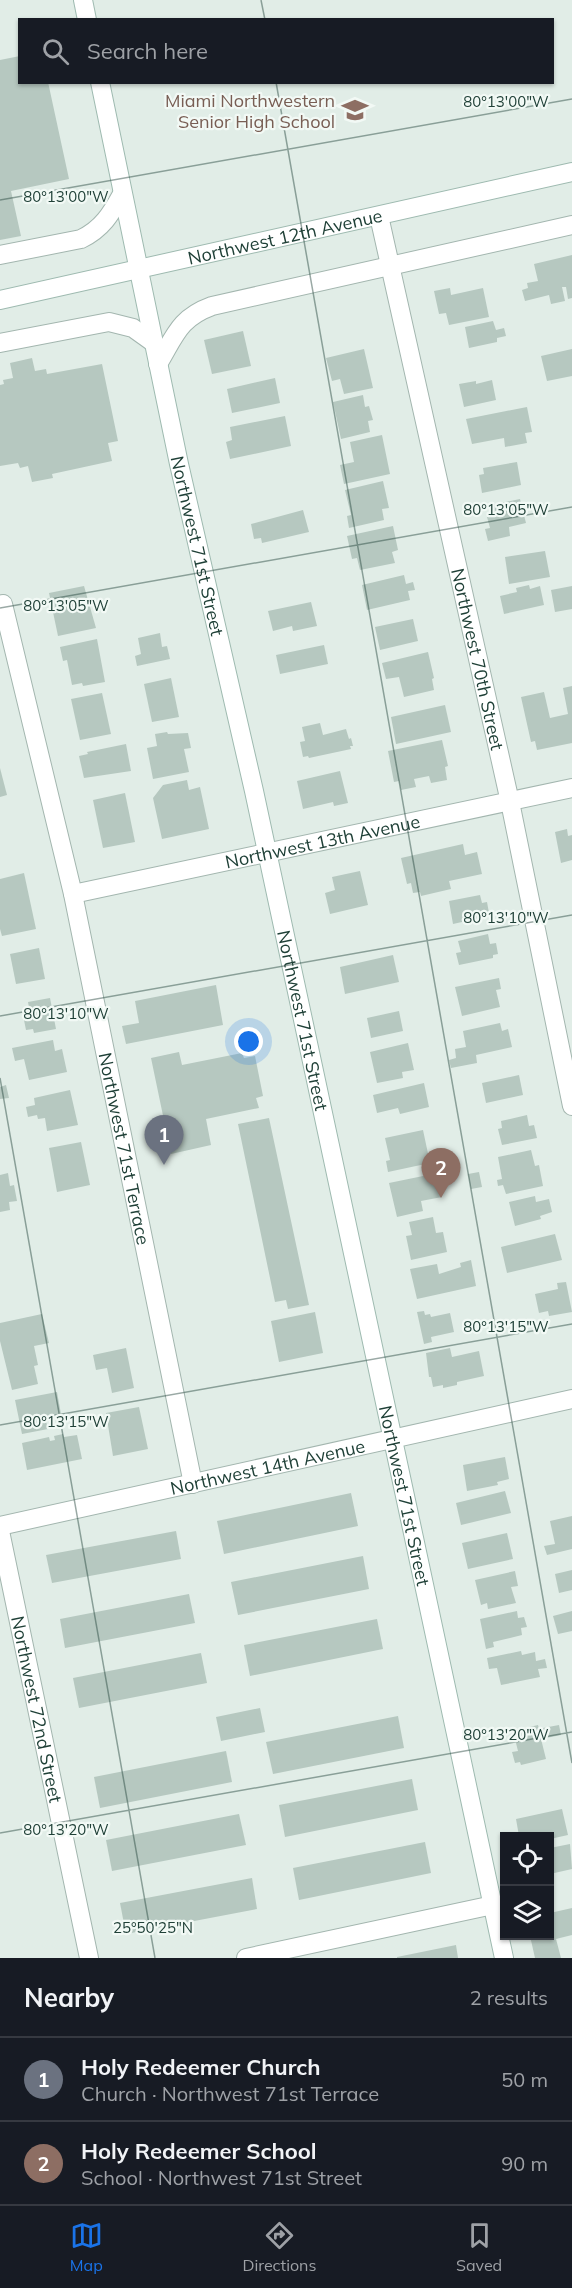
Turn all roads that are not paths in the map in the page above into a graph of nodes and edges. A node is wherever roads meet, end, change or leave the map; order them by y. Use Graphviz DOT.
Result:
graph roads {
  1 [pos="83,0"];
  2 [pos="87,18"];
  3 [pos="100,84"];
  4 [pos="572,172"];
  5 [pos="122,195"];
  6 [pos="379,216"];
  7 [pos="572,225"];
  8 [pos="0,255"];
  9 [pos="389,266"];
  10 [pos="138,271"];
  11 [pos="0,300"];
  12 [pos="0,343"];
  13 [pos="154,343"];
  14 [pos="158,364"];
  15 [pos="3,604"];
  16 [pos="572,788"];
  17 [pos="510,802"];
  18 [pos="267,851"];
  19 [pos="73,894"];
  20 [pos="572,1106"];
  21 [pos="572,1399"];
  22 [pos="394,1439"];
  23 [pos="193,1484"];
  24 [pos="0,1526"];
  25 [pos="0,1531"];
  26 [pos="493,1905"];
  27 [pos="89,1958"];
  28 [pos="246,1958"];
  29 [pos="504,1958"];
  1 -- 2 [label="street"];
  3 -- 5 [label="street, Northwest 71st Street"];
  4 -- 6 [label="street, Northwest 12th Avenue"];
  5 -- 8 [label="street"];
  5 -- 10 [label="street, Northwest 71st Street"];
  6 -- 9 [label="street, Northwest 70th Street"];
  6 -- 10 [label="street, Northwest 12th Avenue"];
  7 -- 9 [label="street"];
  9 -- 14 [label="street"];
  9 -- 17 [label="street, Northwest 70th Street"];
  10 -- 11 [label="street, Northwest 12th Avenue"];
  10 -- 13 [label="street, Northwest 71st Street"];
  12 -- 13 [label="street"];
  13 -- 14 [label="street, Northwest 71st Street"];
  14 -- 18 [label="street, Northwest 71st Street"];
  15 -- 19 [label="street, Northwest 71st Terrace"];
  16 -- 17 [label="street, Northwest 13th Avenue"];
  17 -- 18 [label="street, Northwest 13th Avenue"];
  17 -- 20 [label="street, Northwest 70th Street"];
  18 -- 19 [label="street, Northwest 13th Avenue"];
  18 -- 22 [label="street, Northwest 71st Street"];
  19 -- 23 [label="street, Northwest 71st Terrace"];
  21 -- 22 [label="street, Northwest 14th Avenue"];
  22 -- 23 [label="street, Northwest 14th Avenue"];
  22 -- 26 [label="street, Northwest 71st Street"];
  23 -- 24 [label="street, Northwest 14th Avenue"];
  25 -- 27 [label="street, Northwest 72nd Street"];
  26 -- 28 [label="street"];
  26 -- 29 [label="street, Northwest 71st Street"];
}
